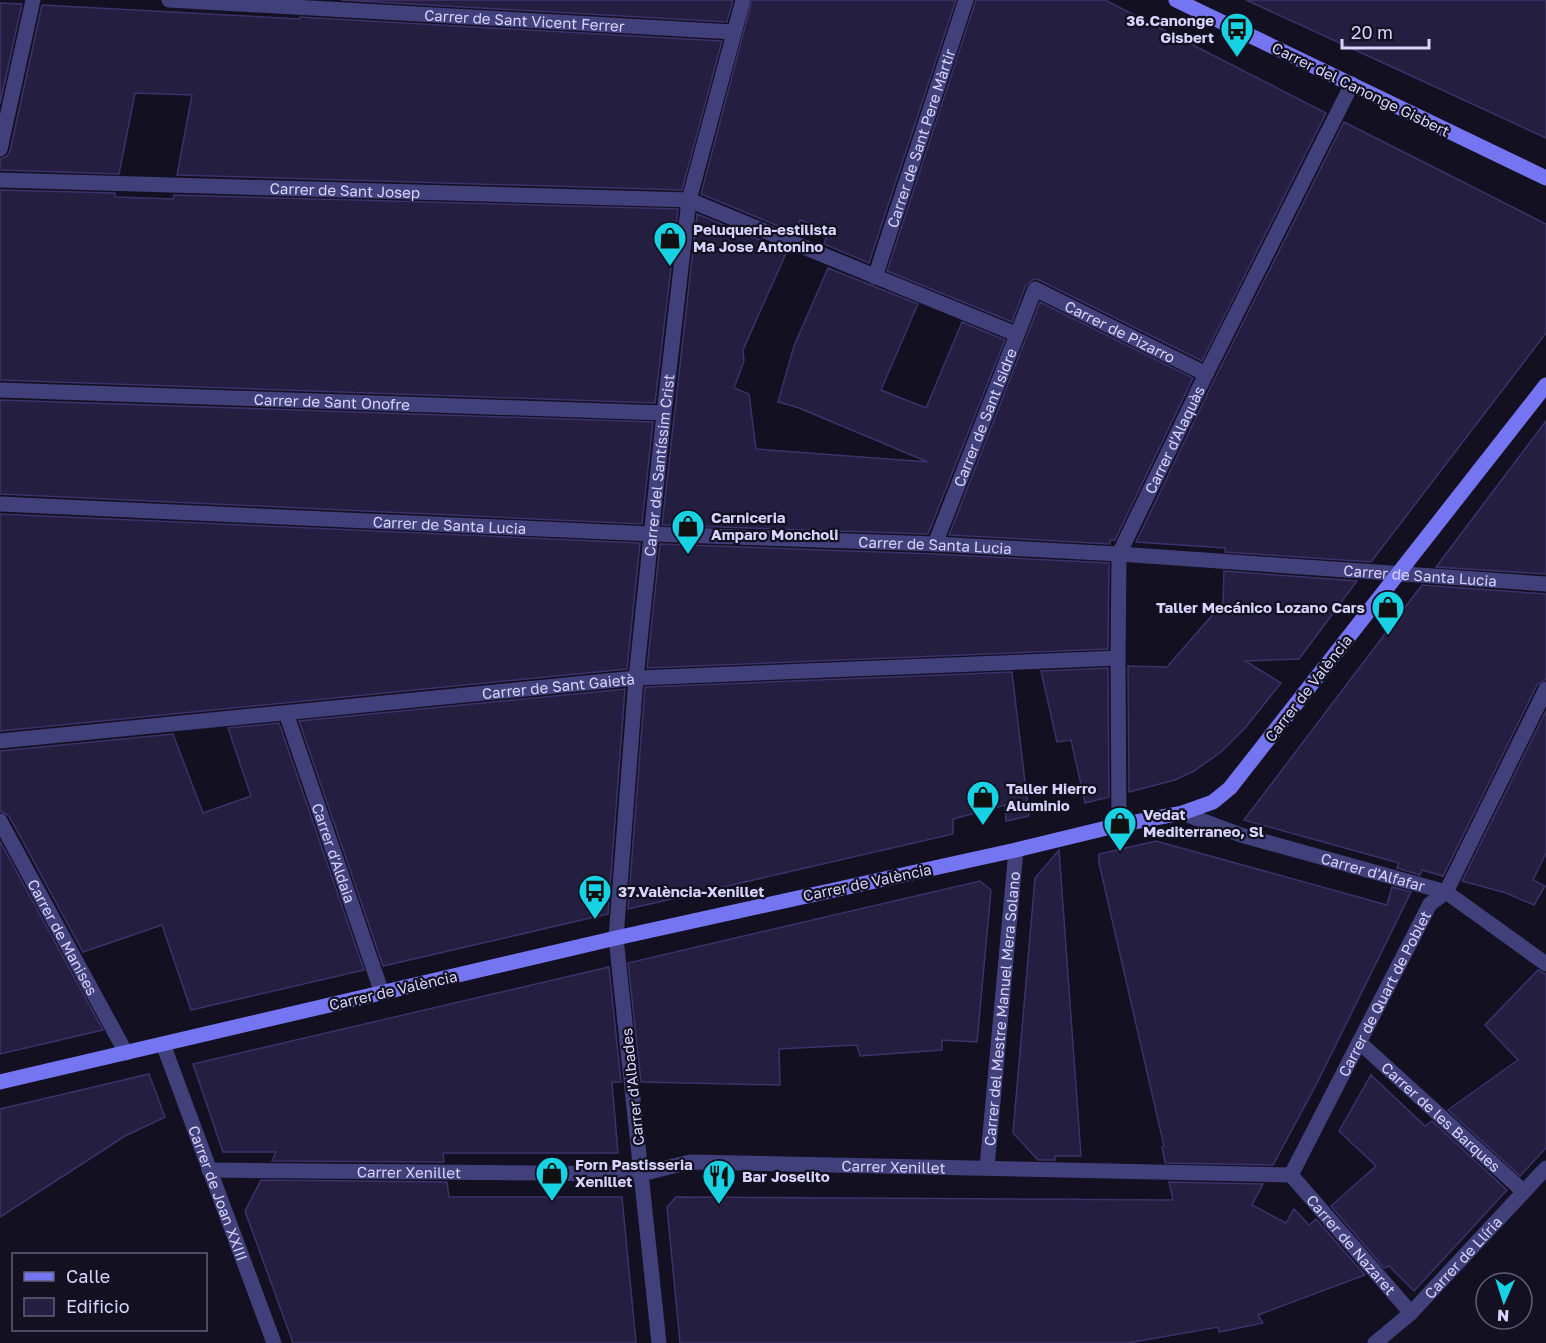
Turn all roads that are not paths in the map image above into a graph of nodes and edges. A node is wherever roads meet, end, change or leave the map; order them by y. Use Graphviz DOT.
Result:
graph roads {
  1 [pos="33,0"];
  2 [pos="169,0"];
  3 [pos="743,0"];
  4 [pos="966,0"];
  5 [pos="1176,0"];
  6 [pos="734,32"];
  7 [pos="1352,84"];
  8 [pos="0,149"];
  9 [pos="1546,178"];
  10 [pos="0,180"];
  11 [pos="689,200"];
  12 [pos="875,277"];
  13 [pos="1035,289"];
  14 [pos="1016,334"];
  15 [pos="1206,374"];
  16 [pos="1546,385"];
  17 [pos="0,390"];
  18 [pos="664,413"];
  19 [pos="0,504"];
  20 [pos="652,534"];
  21 [pos="935,544"];
  22 [pos="1119,554"];
  23 [pos="1397,574"];
  24 [pos="1546,584"];
  25 [pos="1118,658"];
  26 [pos="636,678"];
  27 [pos="1546,689"];
  28 [pos="286,713"];
  29 [pos="0,741"];
  30 [pos="1182,813"];
  31 [pos="0,821"];
  32 [pos="1119,825"];
  33 [pos="1016,850"];
  34 [pos="1446,892"];
  35 [pos="616,938"];
  36 [pos="1546,964"];
  37 [pos="382,993"];
  38 [pos="1359,1042"];
  39 [pos="163,1044"];
  40 [pos="126,1053"];
  41 [pos="0,1082"];
  42 [pos="987,1167"];
  43 [pos="1546,1168"];
  44 [pos="209,1170"];
  45 [pos="641,1174"];
  46 [pos="1291,1175"];
  47 [pos="1523,1191"];
  48 [pos="1411,1313"];
  49 [pos="274,1343"];
  50 [pos="659,1343"];
  51 [pos="1375,1343"];
  1 -- 8 [label="street"];
  2 -- 6 [label="street, Carrer de Sant Vicent Ferrer"];
  3 -- 6 [label="street, Carrer del Santíssim Crist"];
  4 -- 12 [label="street, Carrer de Sant Pere Màrtir"];
  5 -- 7 [label="street, Carrer del Canonge Gisbert"];
  6 -- 11 [label="street, Carrer del Santíssim Crist"];
  7 -- 9 [label="street, Carrer del Canonge Gisbert"];
  7 -- 15 [label="street, Carrer d'Alaquàs"];
  10 -- 11 [label="street, Carrer de Sant Josep"];
  11 -- 12 [label="street"];
  11 -- 18 [label="street, Carrer del Santíssim Crist"];
  12 -- 14 [label="street"];
  13 -- 14 [label="street, Carrer de Sant Isidre"];
  13 -- 15 [label="street, Carrer de Pizarro"];
  14 -- 21 [label="street, Carrer de Sant Isidre"];
  15 -- 22 [label="street, Carrer d'Alaquàs"];
  16 -- 23 [label="street, Carrer de València"];
  17 -- 18 [label="street, Carrer de Sant Onofre"];
  18 -- 20 [label="street, Carrer del Santíssim Crist"];
  19 -- 20 [label="street, Carrer de Santa Lucia"];
  20 -- 21 [label="street, Carrer de Santa Lucia"];
  20 -- 26 [label="street, Carrer del Santíssim Crist"];
  21 -- 22 [label="street, Carrer de Santa Lucia"];
  22 -- 23 [label="street, Carrer de Santa Lucia"];
  22 -- 25 [label="street, Carrer d'Alaquàs"];
  23 -- 24 [label="street, Carrer de Santa Lucia"];
  23 -- 30 [label="street, Carrer de València"];
  25 -- 26 [label="street, Carrer de Sant Gaietà"];
  25 -- 32 [label="street, Carrer d'Alaquàs"];
  26 -- 28 [label="street, Carrer de Sant Gaietà"];
  26 -- 35 [label="street, Carrer del Santíssim Crist"];
  27 -- 34 [label="street, Carrer de Quart de Poblet"];
  28 -- 29 [label="street, Carrer de Sant Gaietà"];
  28 -- 37 [label="street, Carrer d'Aldaia"];
  30 -- 32 [label="street, Carrer de València"];
  30 -- 34 [label="street, Carrer d'Alfafar"];
  31 -- 40 [label="street, Carrer de Manises"];
  32 -- 33 [label="street, Carrer de València"];
  33 -- 35 [label="street, Carrer de València"];
  33 -- 42 [label="street, Carrer del Mestre Manuel Mera Solano"];
  34 -- 36 [label="street, Carrer d'Alfafar"];
  34 -- 38 [label="street, Carrer de Quart de Poblet"];
  35 -- 37 [label="street, Carrer de València"];
  35 -- 45 [label="street, Carrer d'Albades"];
  37 -- 39 [label="street, Carrer de València"];
  38 -- 46 [label="street, Carrer de Quart de Poblet"];
  38 -- 47 [label="street, Carrer de les Barques"];
  39 -- 40 [label="street, Carrer de València"];
  39 -- 44 [label="street, Carrer de Joan XXIII"];
  40 -- 41 [label="street, Carrer de València"];
  42 -- 45 [label="street, Carrer Xenillet"];
  42 -- 46 [label="street, Carrer Xenillet"];
  43 -- 47 [label="street, Carrer de Llíria"];
  44 -- 45 [label="street, Carrer Xenillet"];
  44 -- 49 [label="street, Carrer de Joan XXIII"];
  45 -- 50 [label="street, Carrer d'Albades"];
  46 -- 48 [label="street, Carrer de Nazaret"];
  47 -- 48 [label="street, Carrer de Llíria"];
  48 -- 51 [label="street, Carrer de Llíria"];
}
